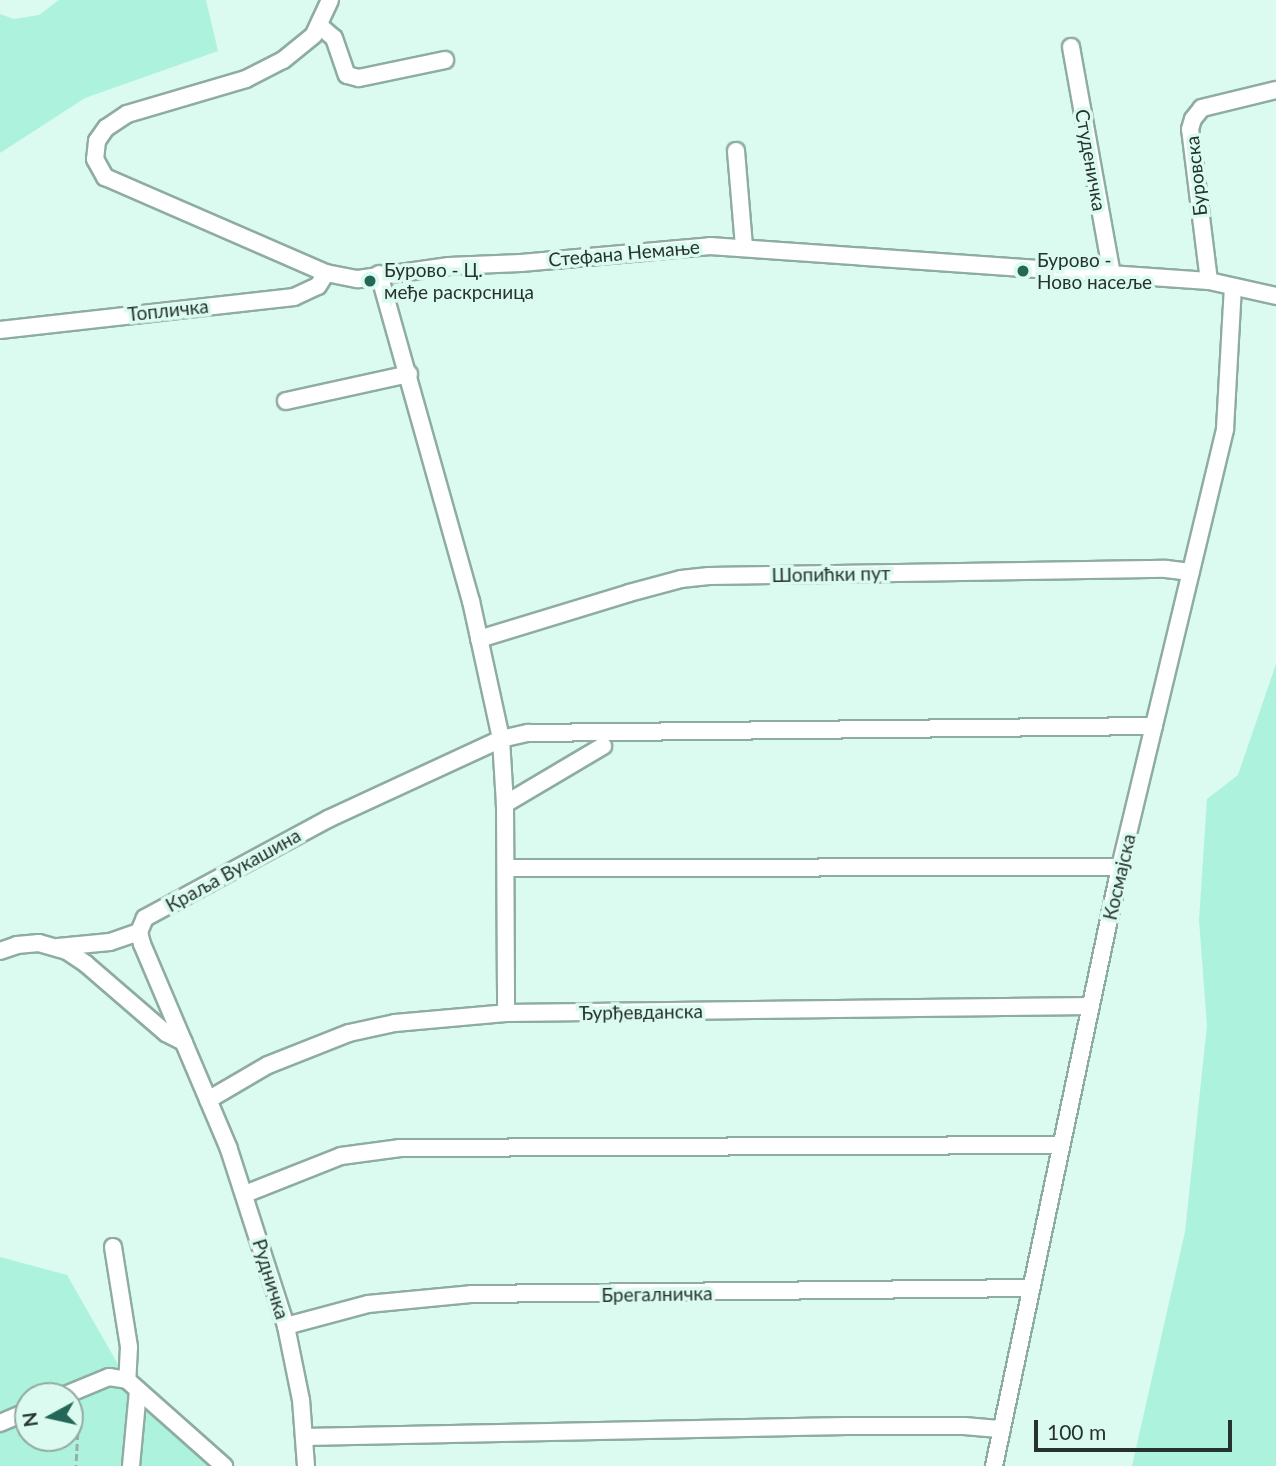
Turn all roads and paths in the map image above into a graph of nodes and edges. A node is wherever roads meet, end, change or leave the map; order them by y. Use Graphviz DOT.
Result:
graph roads {
  1 [pos="331,0"];
  2 [pos="320,26"];
  3 [pos="1071,47"];
  4 [pos="445,60"];
  5 [pos="1276,90"];
  6 [pos="736,151"];
  7 [pos="744,247"];
  8 [pos="327,273"];
  9 [pos="379,274"];
  10 [pos="1112,274"];
  11 [pos="1209,282"];
  12 [pos="1233,287"];
  13 [pos="1276,296"];
  14 [pos="0,330"];
  15 [pos="409,374"];
  16 [pos="286,401"];
  17 [pos="1191,572"];
  18 [pos="479,639"];
  19 [pos="1154,726"];
  20 [pos="501,739"];
  21 [pos="603,746"];
  22 [pos="505,804"];
  23 [pos="1120,867"];
  24 [pos="506,868"];
  25 [pos="139,932"];
  26 [pos="58,947"];
  27 [pos="0,951"];
  28 [pos="1091,1006"];
  29 [pos="506,1013"];
  30 [pos="184,1042"];
  31 [pos="208,1100"];
  32 [pos="1062,1145"];
  33 [pos="245,1194"];
  34 [pos="113,1247"];
  35 [pos="1031,1288"];
  36 [pos="286,1326"];
  37 [pos="133,1385"];
  38 [pos="84,1387"];
  39 [pos="1002,1429"];
  40 [pos="304,1437"];
  41 [pos="131,1466"];
  42 [pos="224,1466"];
  43 [pos="306,1466"];
  44 [pos="994,1466"];
  1 -- 2 [label="street, Стефана Немање"];
  2 -- 4 [label="street"];
  2 -- 8 [label="street, Стефана Немање"];
  3 -- 10 [label="street, Студеничка"];
  5 -- 11 [label="street, Буровска"];
  6 -- 7 [label="street"];
  7 -- 9 [label="street, Стефана Немање"];
  7 -- 10 [label="street, Стефана Немање"];
  8 -- 9 [label="street, Стефана Немање"];
  8 -- 14 [label="street, Топличка"];
  9 -- 15 [label="street"];
  10 -- 11 [label="street, Стефана Немање"];
  11 -- 12 [label="street, Стефана Немање"];
  12 -- 13 [label="street, Стефана Немање"];
  12 -- 17 [label="street, Космајска"];
  15 -- 16 [label="street"];
  15 -- 18 [label="street"];
  17 -- 18 [label="street, Шопићки пут"];
  17 -- 19 [label="street, Космајска"];
  18 -- 20 [label="street"];
  19 -- 20 [label="street, Краља Вукашина"];
  19 -- 23 [label="street, Космајска"];
  20 -- 22 [label="street"];
  20 -- 25 [label="street, Краља Вукашина"];
  21 -- 22 [label="street"];
  22 -- 24 [label="street"];
  23 -- 24 [label="street"];
  23 -- 28 [label="street, Космајска"];
  24 -- 29 [label="street"];
  25 -- 26 [label="street"];
  25 -- 30 [label="street"];
  26 -- 27 [label="street"];
  26 -- 30 [label="street"];
  28 -- 29 [label="street, Ђурђевданска"];
  28 -- 32 [label="street, Космајска"];
  29 -- 31 [label="street, Ђурђевданска"];
  30 -- 31 [label="street"];
  31 -- 33 [label="street, Рудничка"];
  32 -- 33 [label="street"];
  32 -- 35 [label="street, Космајска"];
  33 -- 36 [label="street, Рудничка"];
  34 -- 37 [label="street"];
  35 -- 36 [label="street, Брегалничка"];
  35 -- 39 [label="street, Космајска"];
  36 -- 40 [label="street, Рудничка"];
  37 -- 38 [label="street"];
  37 -- 41 [label="street"];
  37 -- 42 [label="street"];
  39 -- 40 [label="street"];
  39 -- 44 [label="street, Космајска"];
  40 -- 43 [label="street, Рудничка"];
}
